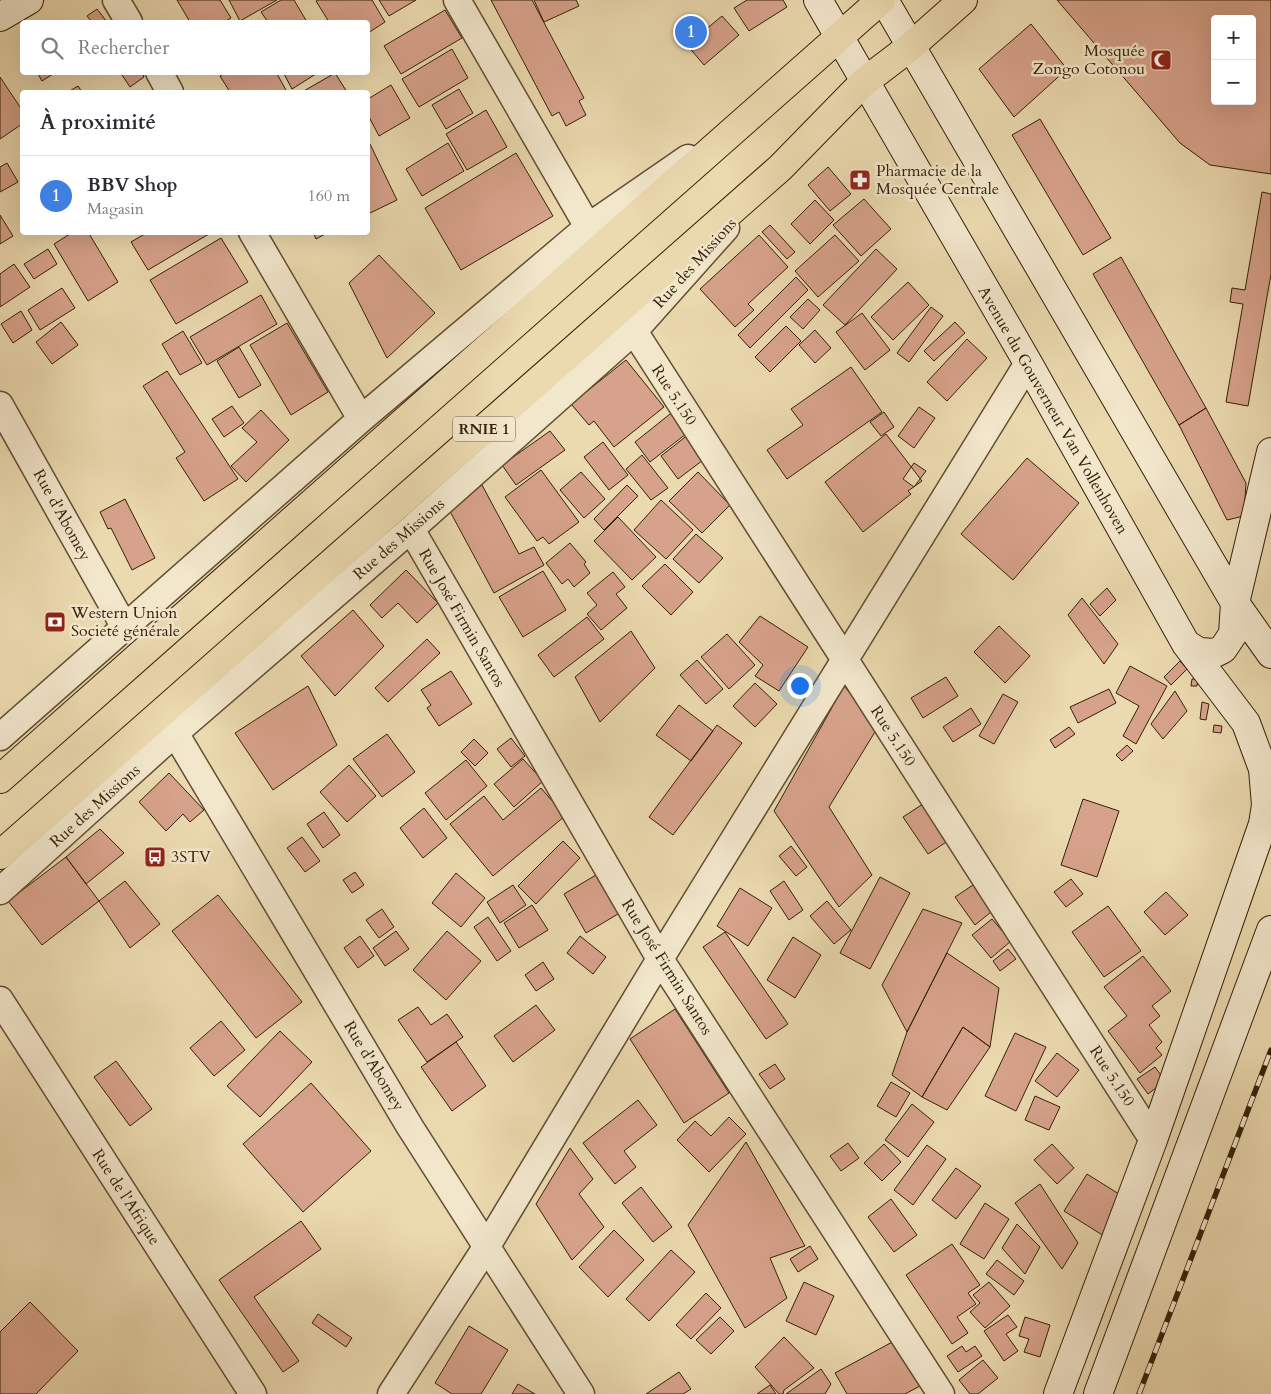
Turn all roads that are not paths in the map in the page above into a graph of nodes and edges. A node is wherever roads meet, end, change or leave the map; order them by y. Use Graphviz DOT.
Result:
graph roads {
  1 [pos="29,0"];
  2 [pos="116,0"];
  3 [pos="457,0"];
  4 [pos="818,0"];
  5 [pos="882,0"];
  6 [pos="964,0"];
  7 [pos="0,17"];
  8 [pos="129,20"];
  9 [pos="840,37"];
  10 [pos="910,47"];
  11 [pos="161,75"];
  12 [pos="864,82"];
  13 [pos="169,90"];
  14 [pos="746,118"];
  15 [pos="780,168"];
  16 [pos="588,227"];
  17 [pos="254,235"];
  18 [pos="634,331"];
  19 [pos="1028,363"];
  20 [pos="0,405"];
  21 [pos="361,419"];
  22 [pos="1271,452"];
  23 [pos="411,529"];
  24 [pos="1235,603"];
  25 [pos="124,626"];
  26 [pos="1186,644"];
  27 [pos="1271,654"];
  28 [pos="844,660"];
  29 [pos="175,733"];
  30 [pos="0,737"];
  31 [pos="0,779"];
  32 [pos="0,855"];
  33 [pos="0,891"];
  34 [pos="1271,930"];
  35 [pos="660,959"];
  36 [pos="0,1000"];
  37 [pos="1153,1140"];
  38 [pos="487,1246"];
  39 [pos="253,1394"];
  40 [pos="391,1394"];
  41 [pos="581,1394"];
  42 [pos="941,1394"];
  43 [pos="1058,1394"];
  44 [pos="1098,1394"];
  1 -- 7 [label="main road"];
  2 -- 8 [label="street"];
  3 -- 16 [label="street"];
  4 -- 9 [label="main road, Avenue du Gouverneur Van Vollenhoven"];
  5 -- 9 [label="highway"];
  5 -- 10 [label="main road"];
  6 -- 10 [label="highway, Rue des Missions / RNIE 1"];
  9 -- 12 [label="main road, Avenue du Gouverneur Van Vollenhoven"];
  9 -- 14 [label="highway"];
  10 -- 12 [label="highway, Rue des Missions / RNIE 1"];
  10 -- 24 [label="main road"];
  11 -- 13 [label="street"];
  12 -- 15 [label="highway, Rue des Missions / RNIE 1"];
  12 -- 19 [label="main road, Avenue du Gouverneur Van Vollenhoven"];
  14 -- 16 [label="street"];
  14 -- 31 [label="highway"];
  15 -- 18 [label="street, Rue des Missions"];
  15 -- 32 [label="highway, Rue des Missions / RNIE 1"];
  16 -- 21 [label="street"];
  17 -- 21 [label="street"];
  18 -- 23 [label="street, Rue des Missions"];
  18 -- 28 [label="street, Rue 5.150"];
  19 -- 26 [label="main road, Avenue du Gouverneur Van Vollenhoven"];
  19 -- 28 [label="street"];
  20 -- 25 [label="street, Rue d'Abomey"];
  21 -- 25 [label="street"];
  22 -- 24 [label="main road"];
  23 -- 29 [label="street, Rue des Missions"];
  23 -- 35 [label="street, Rue José Firmin Santos"];
  24 -- 26 [label="main road"];
  24 -- 27 [label="main road"];
  25 -- 30 [label="street"];
  26 -- 37 [label="main road, Avenue du Gouverneur Van Vollenhoven"];
  28 -- 35 [label="street"];
  28 -- 37 [label="street, Rue 5.150"];
  29 -- 33 [label="street, Rue des Missions"];
  29 -- 38 [label="street, Rue d'Abomey"];
  34 -- 44 [label="main road"];
  35 -- 38 [label="street"];
  35 -- 42 [label="street, Rue José Firmin Santos"];
  36 -- 39 [label="street, Rue de l'Afrique"];
  37 -- 43 [label="main road, Avenue du Gouverneur Van Vollenhoven"];
  38 -- 40 [label="street"];
  38 -- 41 [label="street, Rue d'Abomey"];
}
